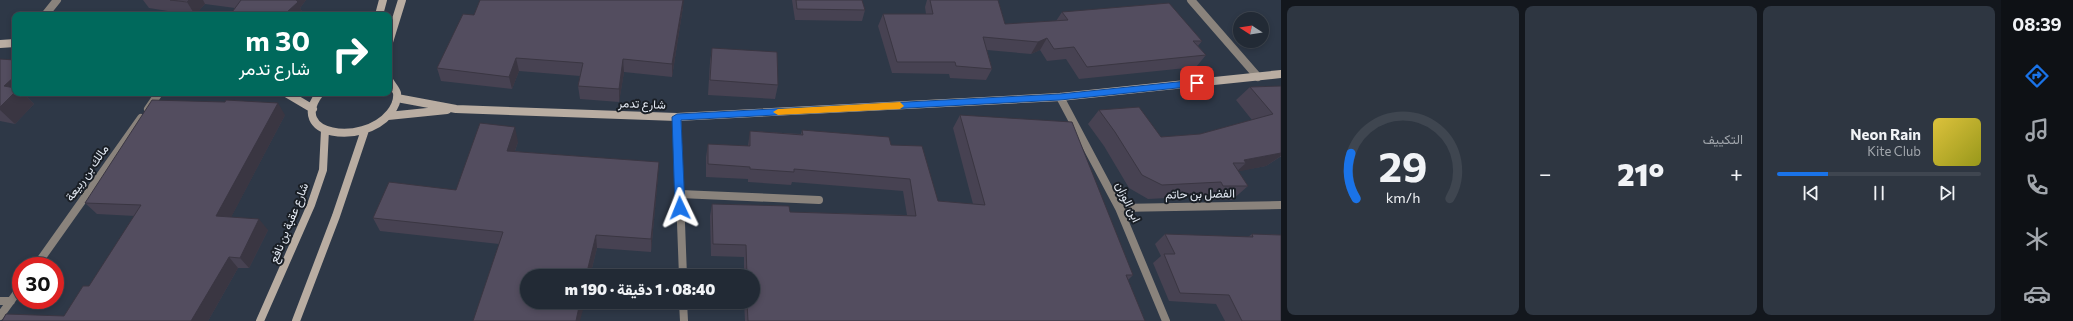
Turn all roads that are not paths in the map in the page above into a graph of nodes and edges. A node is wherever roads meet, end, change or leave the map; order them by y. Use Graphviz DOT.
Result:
graph roads {
  1 [pos="57,0"];
  2 [pos="383,0"];
  3 [pos="402,0"];
  4 [pos="1191,0"];
  5 [pos="47,12"];
  6 [pos="380,12"];
  7 [pos="392,32"];
  8 [pos="12,43"];
  9 [pos="0,44"];
  10 [pos="1281,74"];
  11 [pos="1258,77"];
  12 [pos="392,83"];
  13 [pos="157,96"];
  14 [pos="291,96"];
  15 [pos="318,96"];
  16 [pos="1060,97"];
  17 [pos="397,98"];
  18 [pos="456,108"];
  19 [pos="312,109"];
  20 [pos="388,116"];
  21 [pos="677,117"];
  22 [pos="325,130"];
  23 [pos="365,130"];
  24 [pos="680,194"];
  25 [pos="819,200"];
  26 [pos="1281,205"];
  27 [pos="1119,208"];
  28 [pos="42,257"];
  29 [pos="682,269"];
  30 [pos="0,301"];
  31 [pos="11,301"];
  32 [pos="683,309"];
  33 [pos="0,316"];
  34 [pos="260,321"];
  35 [pos="296,321"];
  36 [pos="684,321"];
  37 [pos="1166,321"];
  1 -- 5 [label="street"];
  2 -- 6 [label="street"];
  3 -- 7 [label="street"];
  4 -- 11 [label="street"];
  8 -- 9 [label="street"];
  10 -- 11 [label="street, شارع تدمر"];
  11 -- 16 [label="street, شارع تدمر"];
  12 -- 17 [label="street"];
  13 -- 28 [label="street, مالك بن ربيعة"];
  14 -- 19 [label="street"];
  15 -- 19 [label="street"];
  16 -- 21 [label="street, شارع تدمر"];
  16 -- 27 [label="street, ابن الوزان"];
  17 -- 18 [label="street, شارع تدمر"];
  17 -- 20 [label="street"];
  18 -- 20 [label="street, شارع تدمر"];
  18 -- 21 [label="street, شارع تدمر"];
  19 -- 22 [label="street"];
  20 -- 23 [label="street"];
  21 -- 24 [label="street"];
  22 -- 23 [label="street"];
  22 -- 34 [label="street, شارع عقبة بن نافع"];
  23 -- 35 [label="street"];
  24 -- 25 [label="street"];
  24 -- 29 [label="street"];
  26 -- 27 [label="street, الفضل بن حاتم"];
  27 -- 37 [label="street, ابن الوزان"];
  30 -- 31 [label="street"];
  31 -- 33 [label="street"];
  32 -- 36 [label="street"];
}
